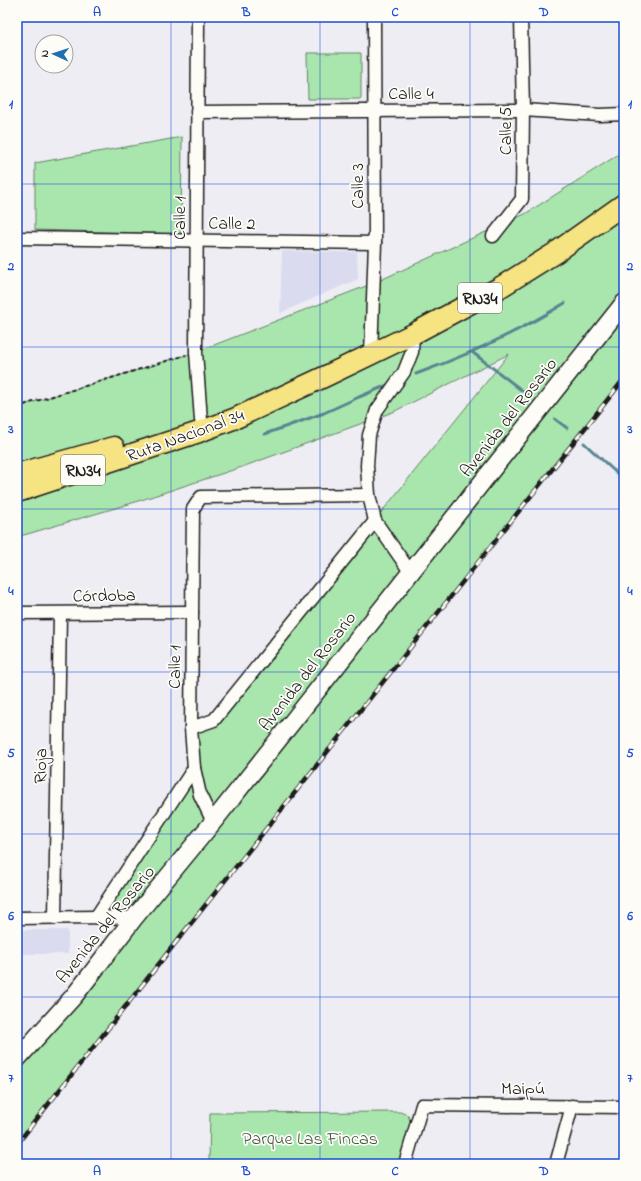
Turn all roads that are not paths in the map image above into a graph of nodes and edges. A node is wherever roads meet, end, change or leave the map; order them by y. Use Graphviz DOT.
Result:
graph roads {
  1 [pos="198,17"];
  2 [pos="374,17"];
  3 [pos="521,17"];
  4 [pos="523,110"];
  5 [pos="375,111"];
  6 [pos="197,112"];
  7 [pos="624,114"];
  8 [pos="624,204"];
  9 [pos="493,236"];
  10 [pos="17,238"];
  11 [pos="197,241"];
  12 [pos="375,243"];
  13 [pos="624,303"];
  14 [pos="413,334"];
  15 [pos="371,354"];
  16 [pos="326,376"];
  17 [pos="201,420"];
  18 [pos="77,457"];
  19 [pos="17,470"];
  20 [pos="17,474"];
  21 [pos="17,492"];
  22 [pos="369,495"];
  23 [pos="375,521"];
  24 [pos="411,573"];
  25 [pos="192,612"];
  26 [pos="17,613"];
  27 [pos="60,614"];
  28 [pos="191,728"];
  29 [pos="194,768"];
  30 [pos="213,822"];
  31 [pos="96,917"];
  32 [pos="17,918"];
  33 [pos="56,918"];
  34 [pos="134,918"];
  35 [pos="17,1059"];
  36 [pos="572,1106"];
  37 [pos="624,1107"];
  38 [pos="405,1164"];
  39 [pos="556,1164"];
  1 -- 6 [label="street, Calle 1"];
  2 -- 5 [label="street, Calle 3"];
  3 -- 4 [label="street, Calle 5"];
  4 -- 5 [label="street, Calle 4"];
  4 -- 7 [label="street, Calle 4"];
  4 -- 9 [label="street, Calle 5"];
  5 -- 6 [label="street, Calle 4"];
  5 -- 12 [label="street, Calle 3"];
  6 -- 11 [label="street, Calle 1"];
  8 -- 14 [label="highway, Ruta Nacional 34 / RN34"];
  10 -- 11 [label="street, Calle 2"];
  11 -- 12 [label="street, Calle 2"];
  11 -- 17 [label="street, Calle 1"];
  12 -- 15 [label="street, Calle 3"];
  13 -- 24 [label="main road, Avenida del Rosario"];
  14 -- 15 [label="highway, Ruta Nacional 34 / RN34"];
  14 -- 22 [label="street"];
  15 -- 16 [label="highway, Ruta Nacional 34 / RN34"];
  16 -- 17 [label="highway, Ruta Nacional 34 / RN34"];
  16 -- 21 [label="highway, Ruta Nacional 34 / RN34"];
  17 -- 18 [label="highway, Ruta Nacional 34 / RN34"];
  18 -- 19 [label="highway, RN34"];
  18 -- 20 [label="highway, Ruta Nacional 34 / RN34"];
  22 -- 23 [label="street"];
  22 -- 25 [label="street, Calle 1"];
  23 -- 24 [label="street"];
  23 -- 28 [label="street"];
  24 -- 30 [label="main road, Avenida del Rosario"];
  25 -- 27 [label="street, Córdoba"];
  25 -- 28 [label="street, Calle 1"];
  26 -- 27 [label="street, Córdoba"];
  27 -- 33 [label="street, Rioja"];
  28 -- 29 [label="street, Calle 1"];
  29 -- 30 [label="street, Calle 1"];
  29 -- 31 [label="street"];
  30 -- 34 [label="main road, Avenida del Rosario"];
  31 -- 33 [label="street"];
  31 -- 34 [label="street"];
  32 -- 33 [label="street"];
  34 -- 35 [label="main road, Avenida del Rosario"];
  36 -- 37 [label="street, Maipú"];
  36 -- 38 [label="street, Maipú"];
  36 -- 39 [label="street"];
}
